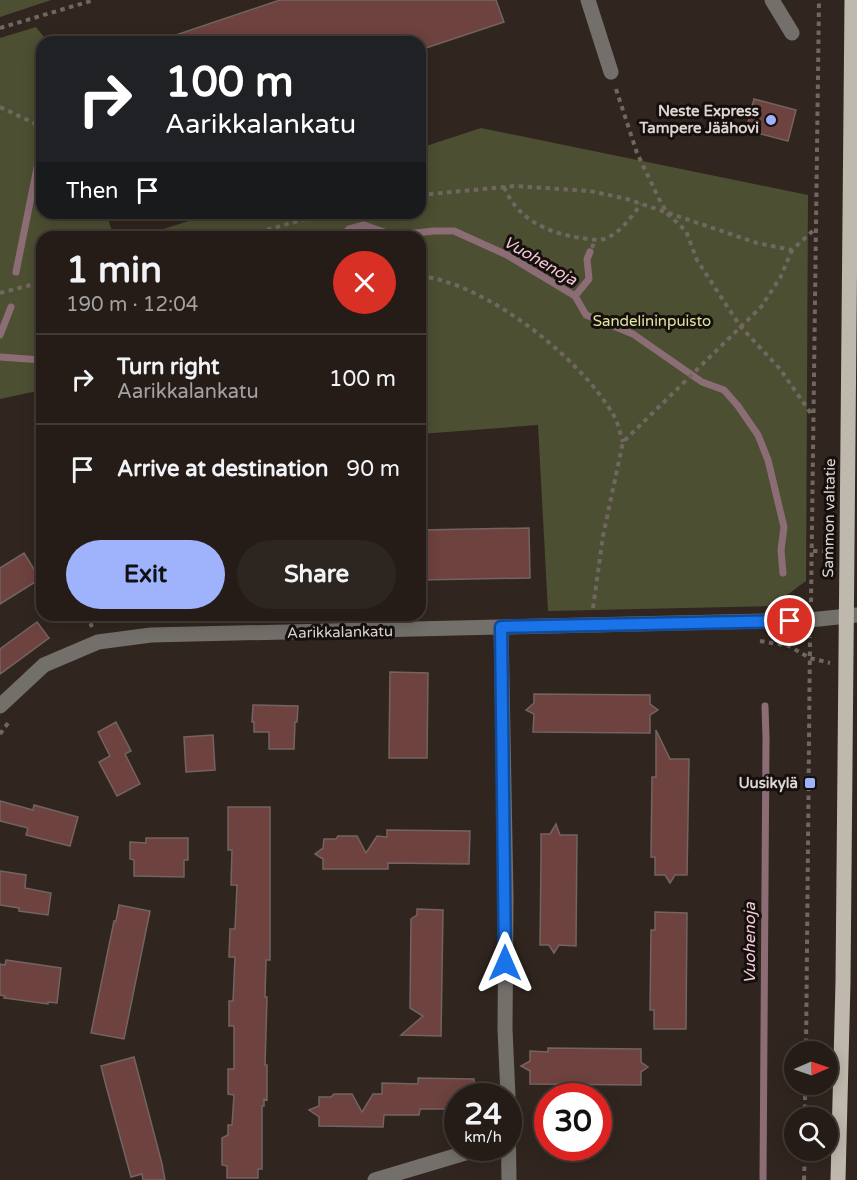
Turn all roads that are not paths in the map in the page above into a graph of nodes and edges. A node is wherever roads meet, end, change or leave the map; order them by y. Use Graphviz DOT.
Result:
graph roads {
  1 [pos="588,0"];
  2 [pos="772,0"];
  3 [pos="852,0"];
  4 [pos="792,33"];
  5 [pos="611,72"];
  6 [pos="851,615"];
  7 [pos="501,627"];
  8 [pos="0,706"];
  9 [pos="507,1083"];
  10 [pos="444,1159"];
  11 [pos="509,1161"];
  12 [pos="375,1180"];
  13 [pos="509,1180"];
  14 [pos="838,1180"];
  1 -- 5 [label="street"];
  2 -- 4 [label="street"];
  3 -- 6 [label="main road, Sammon valtatie"];
  6 -- 7 [label="street, Aarikkalankatu"];
  6 -- 14 [label="main road, Sammon valtatie"];
  7 -- 8 [label="street, Aarikkalankatu"];
  7 -- 9 [label="street"];
  10 -- 12 [label="street"];
  11 -- 13 [label="street"];
}
